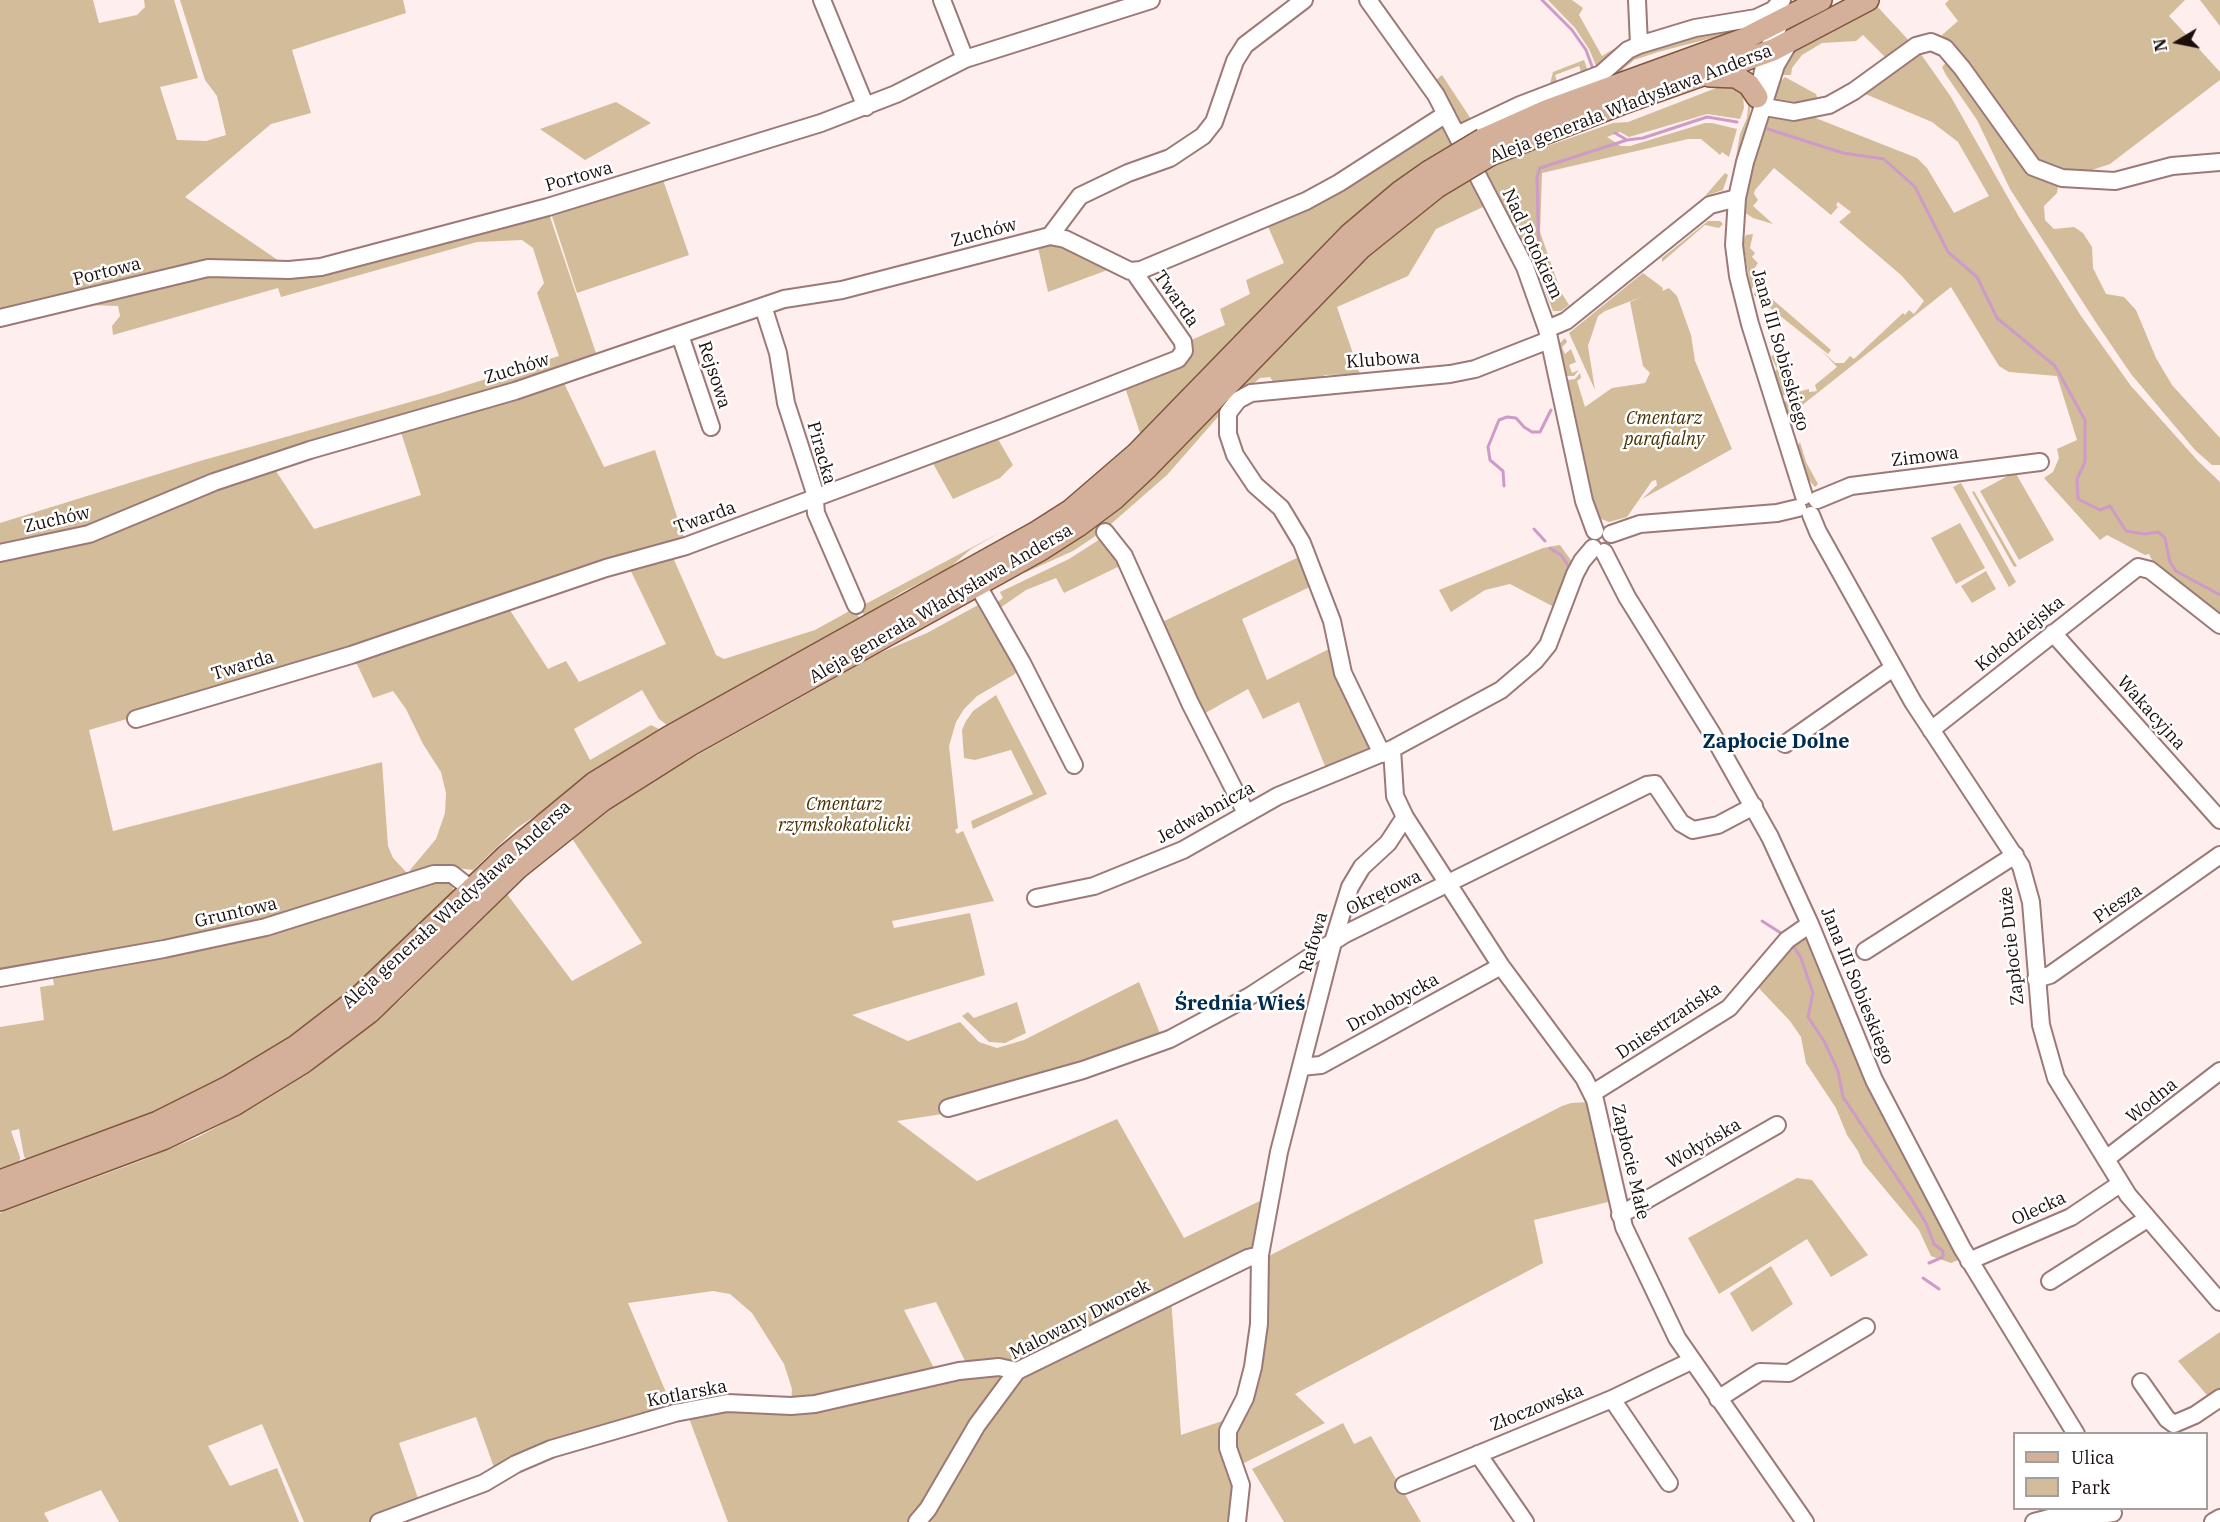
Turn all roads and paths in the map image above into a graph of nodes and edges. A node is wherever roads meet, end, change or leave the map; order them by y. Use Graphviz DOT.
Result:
graph roads {
  1 [pos="822,0"];
  2 [pos="942,0"];
  3 [pos="1151,0"];
  4 [pos="1304,0"];
  5 [pos="1368,0"];
  6 [pos="1637,0"];
  7 [pos="1782,0"];
  8 [pos="1821,0"];
  9 [pos="1868,0"];
  10 [pos="1780,23"];
  11 [pos="1744,39"];
  12 [pos="1790,43"];
  13 [pos="1639,45"];
  14 [pos="1767,52"];
  15 [pos="965,59"];
  16 [pos="1772,77"];
  17 [pos="1695,78"];
  18 [pos="1761,102"];
  19 [pos="866,107"];
  20 [pos="1446,114"];
  21 [pos="1457,135"];
  22 [pos="1488,147"];
  23 [pos="2220,162"];
  24 [pos="1433,180"];
  25 [pos="1737,198"];
  26 [pos="1050,236"];
  27 [pos="1134,272"];
  28 [pos="763,306"];
  29 [pos="0,318"];
  30 [pos="680,335"];
  31 [pos="1548,335"];
  32 [pos="711,427"];
  33 [pos="2040,462"];
  34 [pos="814,499"];
  35 [pos="1808,505"];
  36 [pos="1105,532"];
  37 [pos="1603,533"];
  38 [pos="1599,550"];
  39 [pos="0,553"];
  40 [pos="978,586"];
  41 [pos="856,605"];
  42 [pos="2220,625"];
  43 [pos="2053,633"];
  44 [pos="1893,668"];
  45 [pos="135,718"];
  46 [pos="1931,730"];
  47 [pos="1785,744"];
  48 [pos="1387,752"];
  49 [pos="1074,765"];
  50 [pos="1754,806"];
  51 [pos="1246,813"];
  52 [pos="1405,817"];
  53 [pos="2220,820"];
  54 [pos="2015,855"];
  55 [pos="2220,855"];
  56 [pos="1449,882"];
  57 [pos="471,889"];
  58 [pos="1036,898"];
  59 [pos="1810,924"];
  60 [pos="1333,942"];
  61 [pos="1864,951"];
  62 [pos="1501,966"];
  63 [pos="0,978"];
  64 [pos="2036,980"];
  65 [pos="1301,1067"];
  66 [pos="2220,1071"];
  67 [pos="1593,1093"];
  68 [pos="948,1108"];
  69 [pos="1777,1125"];
  70 [pos="2106,1159"];
  71 [pos="0,1181"];
  72 [pos="2120,1184"];
  73 [pos="0,1200"];
  74 [pos="1620,1215"];
  75 [pos="2147,1219"];
  76 [pos="1260,1256"];
  77 [pos="1970,1261"];
  78 [pos="2050,1281"];
  79 [pos="2220,1302"];
  80 [pos="1866,1328"];
  81 [pos="1691,1362"];
  82 [pos="1017,1371"];
  83 [pos="2141,1382"];
  84 [pos="2220,1398"];
  85 [pos="1612,1399"];
  86 [pos="1718,1399"];
  87 [pos="2075,1432"];
  88 [pos="1478,1454"];
  89 [pos="1669,1483"];
  90 [pos="1404,1485"];
  91 [pos="2114,1514"];
  92 [pos="2220,1518"];
  93 [pos="379,1522"];
  94 [pos="916,1522"];
  95 [pos="1237,1522"];
  96 [pos="1525,1522"];
  97 [pos="1806,1522"];
  98 [pos="2034,1522"];
  99 [pos="2213,1522"];
  1 -- 19 [label="street"];
  2 -- 15 [label="street"];
  3 -- 15 [label="street, Portowa"];
  4 -- 26 [label="street"];
  5 -- 20 [label="street, Nad Potokiem"];
  6 -- 13 [label="street"];
  7 -- 13 [label="street"];
  8 -- 10 [label="main road, Aleja generała Władysława Andersa"];
  9 -- 12 [label="main road, Aleja generała Władysława Andersa"];
  10 -- 11 [label="main road, Aleja generała Władysława Andersa"];
  10 -- 14 [label="street, Jana III Sobieskiego"];
  11 -- 14 [label="street"];
  11 -- 22 [label="main road, Aleja generała Władysława Andersa"];
  12 -- 14 [label="main road, Aleja generała Władysława Andersa"];
  12 -- 16 [label="street, Jana III Sobieskiego"];
  13 -- 21 [label="street"];
  14 -- 16 [label="street, Jana III Sobieskiego"];
  14 -- 17 [label="main road, Aleja generała Władysława Andersa"];
  14 -- 18 [label="street, Jana III Sobieskiego"];
  15 -- 19 [label="street, Portowa"];
  16 -- 18 [label="street, Jana III Sobieskiego"];
  17 -- 18 [label="main road"];
  17 -- 22 [label="main road, Aleja generała Władysława Andersa"];
  18 -- 23 [label="street"];
  18 -- 25 [label="street, Jana III Sobieskiego"];
  19 -- 29 [label="street, Portowa"];
  20 -- 21 [label="street, Nad Potokiem"];
  20 -- 27 [label="street"];
  21 -- 31 [label="street, Nad Potokiem"];
  22 -- 24 [label="main road, Aleja generała Władysława Andersa, bridge"];
  24 -- 40 [label="main road, Aleja generała Władysława Andersa"];
  24 -- 57 [label="main road, Aleja generała Władysława Andersa"];
  25 -- 31 [label="street, Klubowa"];
  25 -- 35 [label="street, Jana III Sobieskiego"];
  26 -- 27 [label="street"];
  26 -- 28 [label="street, Zuchów"];
  27 -- 34 [label="street, Twarda"];
  28 -- 30 [label="street, Zuchów"];
  28 -- 34 [label="street, Piracka"];
  30 -- 32 [label="street, Rejsowa"];
  30 -- 39 [label="street, Zuchów"];
  31 -- 37 [label="street, Nad Potokiem"];
  31 -- 48 [label="street, Klubowa"];
  33 -- 35 [label="street, Zimowa"];
  34 -- 41 [label="street, Piracka"];
  34 -- 45 [label="street, Twarda"];
  35 -- 37 [label="street"];
  35 -- 44 [label="street, Zapłocie Duże"];
  36 -- 51 [label="street"];
  37 -- 38 [label="street"];
  38 -- 48 [label="street"];
  38 -- 50 [label="street, Jana III Sobieskiego"];
  40 -- 49 [label="street"];
  40 -- 73 [label="main road, Aleja generała Władysława Andersa"];
  42 -- 43 [label="street, Kołodziejska"];
  43 -- 46 [label="street, Kołodziejska"];
  43 -- 53 [label="street, Wakacyjna"];
  44 -- 46 [label="street, Zapłocie Duże"];
  44 -- 47 [label="street"];
  46 -- 54 [label="street, Zapłocie Duże"];
  48 -- 51 [label="street, Jedwabnicza"];
  48 -- 52 [label="street"];
  50 -- 56 [label="street, Okrętowa"];
  50 -- 59 [label="street, Jana III Sobieskiego"];
  51 -- 58 [label="street, Jedwabnicza"];
  52 -- 56 [label="street, Zapłocie Małe"];
  52 -- 60 [label="street, Rafowa"];
  54 -- 61 [label="street"];
  54 -- 64 [label="street, Zapłocie Duże"];
  55 -- 64 [label="street, Piesza"];
  56 -- 60 [label="street, Okrętowa"];
  56 -- 62 [label="street, Zapłocie Małe"];
  57 -- 63 [label="street, Gruntowa"];
  57 -- 71 [label="main road, Aleja generała Władysława Andersa"];
  59 -- 67 [label="street, Dniestrzańska"];
  59 -- 77 [label="street, Jana III Sobieskiego"];
  60 -- 65 [label="street, Rafowa"];
  60 -- 68 [label="street, Okrętowa"];
  62 -- 65 [label="street, Drohobycka"];
  62 -- 67 [label="street, Zapłocie Małe"];
  64 -- 70 [label="street, Zapłocie Duże"];
  65 -- 76 [label="street, Rafowa"];
  66 -- 70 [label="street, Wodna"];
  67 -- 74 [label="street, Zapłocie Małe"];
  69 -- 74 [label="street, Wołyńska"];
  70 -- 72 [label="street, Zapłocie Duże"];
  72 -- 75 [label="street, Zapłocie Duże"];
  72 -- 77 [label="street, Olecka"];
  74 -- 81 [label="street, Zapłocie Małe"];
  75 -- 78 [label="street"];
  75 -- 79 [label="street, Zapłocie Duże"];
  76 -- 82 [label="street, Malowany Dworek"];
  76 -- 95 [label="street, Rafowa"];
  77 -- 87 [label="street, Jana III Sobieskiego"];
  80 -- 86 [label="street"];
  81 -- 85 [label="street, Złoczowska"];
  81 -- 86 [label="street, Zapłocie Małe"];
  82 -- 93 [label="street, Kotlarska"];
  82 -- 94 [label="street, Malowany Dworek"];
  83 -- 84 [label="street"];
  85 -- 88 [label="street, Złoczowska"];
  85 -- 89 [label="street, Złoczowska"];
  86 -- 97 [label="street, Zapłocie Małe"];
  88 -- 90 [label="street, Złoczowska"];
  88 -- 96 [label="street, Złoczowska"];
  91 -- 98 [label="street"];
  92 -- 99 [label="street"];
}
